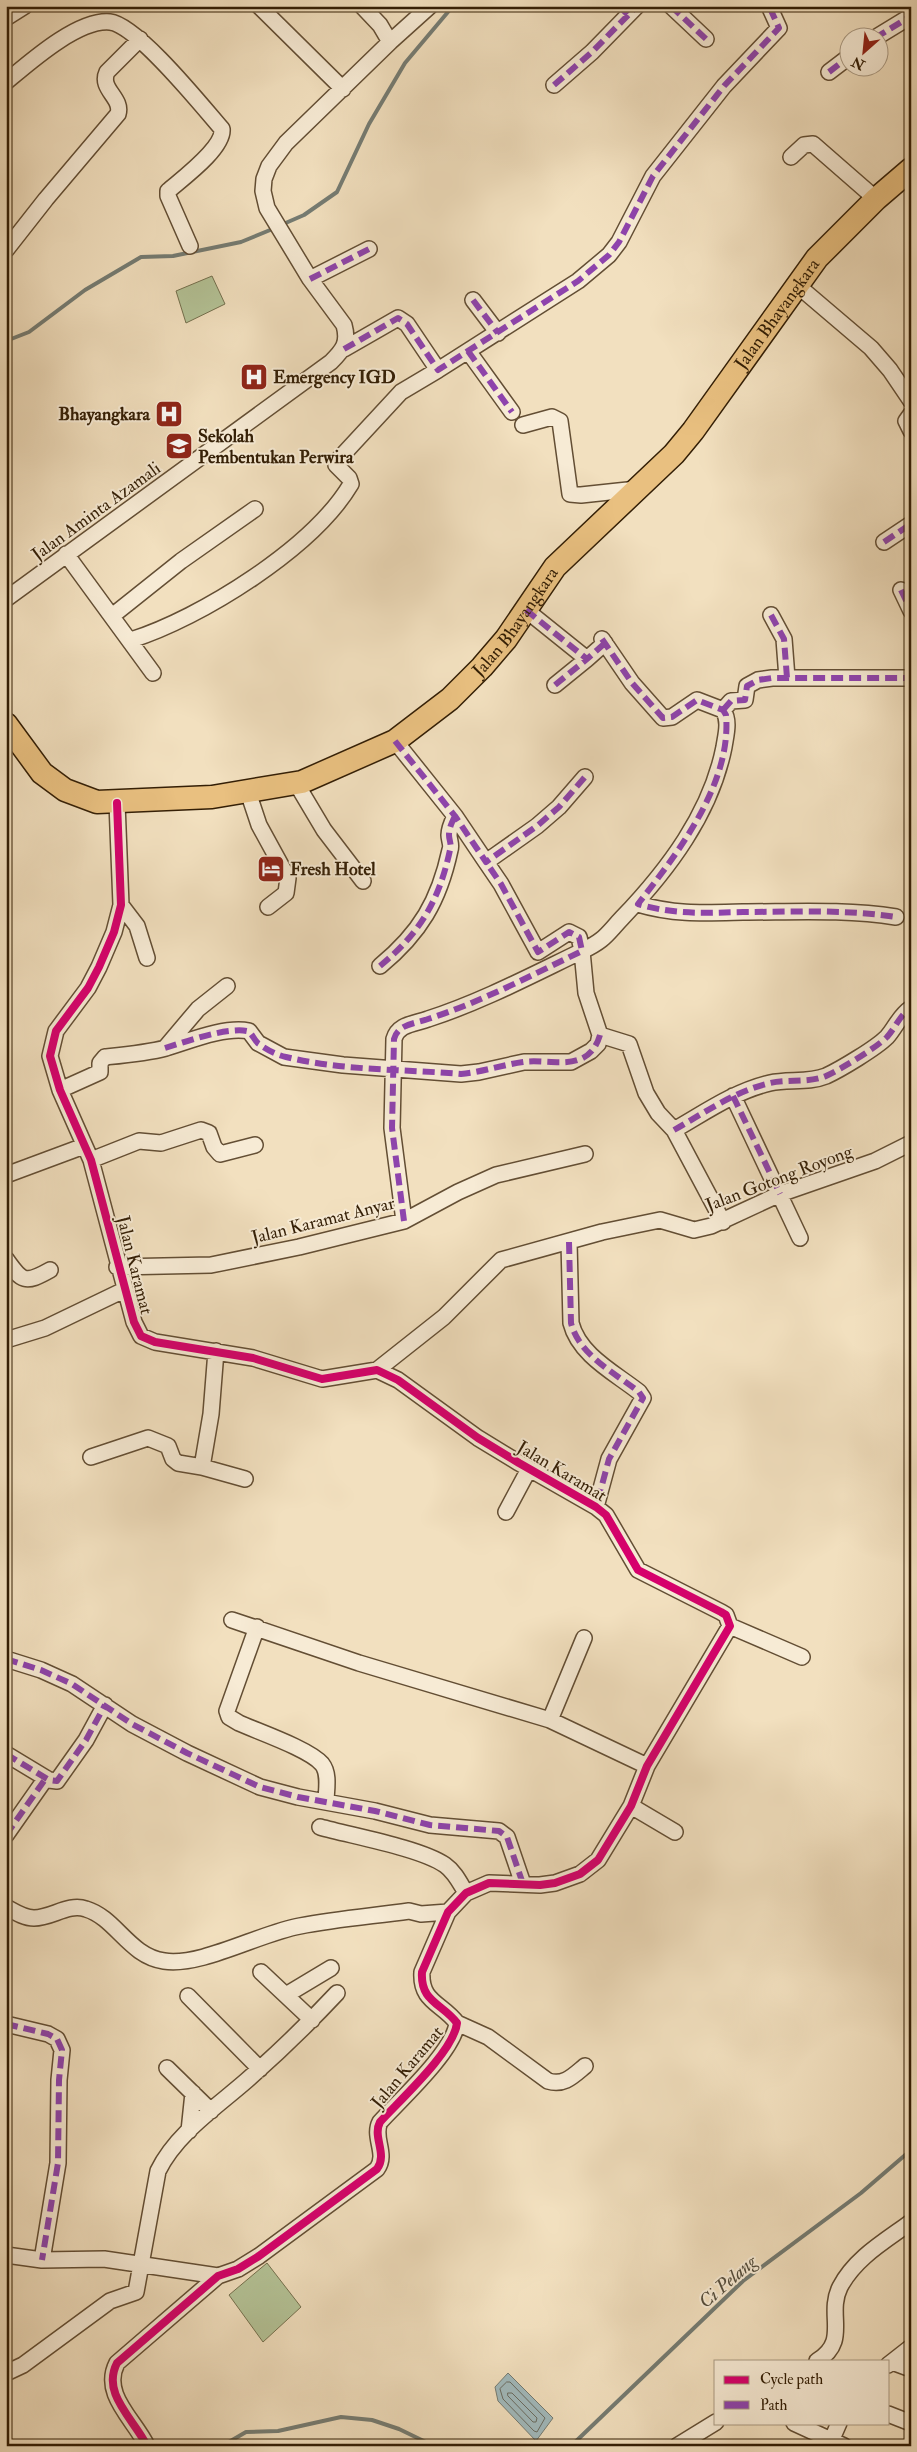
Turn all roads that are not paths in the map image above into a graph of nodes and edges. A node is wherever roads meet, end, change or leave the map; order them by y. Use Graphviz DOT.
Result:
graph roads {
  1 [pos="26,6"];
  2 [pos="259,6"];
  3 [pos="362,6"];
  4 [pos="430,6"];
  5 [pos="671,6"];
  6 [pos="769,6"];
  7 [pos="628,9"];
  8 [pos="911,16"];
  9 [pos="6,18"];
  10 [pos="890,29"];
  11 [pos="140,39"];
  12 [pos="706,39"];
  13 [pos="390,42"];
  14 [pos="840,64"];
  15 [pos="829,72"];
  16 [pos="6,82"];
  17 [pos="554,85"];
  18 [pos="343,89"];
  19 [pos="791,157"];
  20 [pos="911,169"];
  21 [pos="876,199"];
  22 [pos="190,246"];
  23 [pos="369,249"];
  24 [pos="6,250"];
  25 [pos="310,280"];
  26 [pos="797,285"];
  27 [pos="473,300"];
  28 [pos="498,332"];
  29 [pos="344,349"];
  30 [pos="468,351"];
  31 [pos="438,370"];
  32 [pos="911,401"];
  33 [pos="512,412"];
  34 [pos="911,414"];
  35 [pos="523,425"];
  36 [pos="911,431"];
  37 [pos="637,489"];
  38 [pos="255,509"];
  39 [pos="911,524"];
  40 [pos="884,542"];
  41 [pos="66,554"];
  42 [pos="901,590"];
  43 [pos="6,599"];
  44 [pos="526,610"];
  45 [pos="911,611"];
  46 [pos="771,615"];
  47 [pos="112,616"];
  48 [pos="131,640"];
  49 [pos="587,659"];
  50 [pos="153,673"];
  51 [pos="787,678"];
  52 [pos="911,678"];
  53 [pos="555,685"];
  54 [pos="723,710"];
  55 [pos="6,724"];
  56 [pos="395,742"];
  57 [pos="585,777"];
  58 [pos="296,783"];
  59 [pos="248,792"];
  60 [pos="117,803"];
  61 [pos="455,816"];
  62 [pos="486,862"];
  63 [pos="363,882"];
  64 [pos="638,904"];
  65 [pos="121,906"];
  66 [pos="268,908"];
  67 [pos="896,917"];
  68 [pos="582,951"];
  69 [pos="147,958"];
  70 [pos="380,966"];
  71 [pos="227,986"];
  72 [pos="911,1008"];
  73 [pos="600,1035"];
  74 [pos="165,1048"];
  75 [pos="395,1069"];
  76 [pos="60,1090"];
  77 [pos="733,1096"];
  78 [pos="674,1130"];
  79 [pos="911,1143"];
  80 [pos="255,1145"];
  81 [pos="84,1146"];
  82 [pos="585,1154"];
  83 [pos="91,1160"];
  84 [pos="6,1175"];
  85 [pos="780,1194"];
  86 [pos="404,1221"];
  87 [pos="723,1222"];
  88 [pos="800,1238"];
  89 [pos="569,1242"];
  90 [pos="6,1259"];
  91 [pos="117,1268"];
  92 [pos="50,1270"];
  93 [pos="124,1290"];
  94 [pos="6,1340"];
  95 [pos="216,1351"];
  96 [pos="376,1370"];
  97 [pos="91,1457"];
  98 [pos="202,1467"];
  99 [pos="529,1469"];
  100 [pos="245,1479"];
  101 [pos="596,1507"];
  102 [pos="506,1512"];
  103 [pos="232,1620"];
  104 [pos="730,1626"];
  105 [pos="257,1628"];
  106 [pos="584,1638"];
  107 [pos="802,1657"];
  108 [pos="6,1659"];
  109 [pos="104,1704"];
  110 [pos="550,1720"];
  111 [pos="6,1754"];
  112 [pos="647,1766"];
  113 [pos="46,1778"];
  114 [pos="326,1802"];
  115 [pos="632,1806"];
  116 [pos="320,1827"];
  117 [pos="674,1832"];
  118 [pos="6,1835"];
  119 [pos="523,1884"];
  120 [pos="466,1893"];
  121 [pos="6,1907"];
  122 [pos="448,1912"];
  123 [pos="330,1968"];
  124 [pos="261,1972"];
  125 [pos="337,1993"];
  126 [pos="286,1995"];
  127 [pos="188,1996"];
  128 [pos="312,2020"];
  129 [pos="457,2023"];
  130 [pos="6,2024"];
  131 [pos="585,2066"];
  132 [pos="167,2068"];
  133 [pos="260,2069"];
  134 [pos="193,2093"];
  135 [pos="211,2111"];
  136 [pos="190,2131"];
  137 [pos="911,2222"];
  138 [pos="6,2255"];
  139 [pos="42,2260"];
  140 [pos="142,2264"];
  141 [pos="218,2276"];
  142 [pos="911,2347"];
  143 [pos="819,2360"];
  144 [pos="890,2364"];
  145 [pos="911,2369"];
  146 [pos="6,2373"];
  147 [pos="890,2415"];
  148 [pos="714,2423"];
  149 [pos="911,2423"];
  150 [pos="796,2424"];
  151 [pos="838,2424"];
  152 [pos="686,2444"];
  153 [pos="835,2444"];
  154 [pos="147,2446"];
  1 -- 9 [label="street"];
  2 -- 18 [label="street"];
  3 -- 13 [label="street"];
  4 -- 13 [label="street"];
  5 -- 12 [label="street"];
  6 -- 28 [label="street"];
  7 -- 17 [label="street"];
  8 -- 10 [label="street"];
  11 -- 16 [label="street"];
  11 -- 22 [label="street"];
  11 -- 24 [label="street"];
  13 -- 18 [label="street"];
  14 -- 15 [label="street"];
  18 -- 25 [label="street"];
  19 -- 21 [label="street"];
  20 -- 21 [label="highway, Jalan Bhayangkara"];
  21 -- 26 [label="highway, Jalan Bhayangkara"];
  23 -- 25 [label="street"];
  25 -- 29 [label="street"];
  26 -- 32 [label="street"];
  26 -- 37 [label="highway, Jalan Bhayangkara"];
  27 -- 28 [label="street"];
  28 -- 30 [label="street"];
  29 -- 31 [label="street, Jalan Aminta Azamali"];
  29 -- 41 [label="street, Jalan Aminta Azamali"];
  30 -- 31 [label="street"];
  30 -- 33 [label="street"];
  31 -- 48 [label="street"];
  34 -- 36 [label="street"];
  35 -- 37 [label="street"];
  37 -- 44 [label="highway, Jalan Bhayangkara"];
  38 -- 47 [label="street"];
  39 -- 40 [label="street"];
  41 -- 43 [label="street, Jalan Aminta Azamali"];
  41 -- 47 [label="street"];
  42 -- 45 [label="street"];
  44 -- 49 [label="street"];
  44 -- 56 [label="highway, Jalan Bhayangkara"];
  46 -- 51 [label="street"];
  47 -- 48 [label="street"];
  48 -- 50 [label="street"];
  49 -- 53 [label="street"];
  49 -- 54 [label="street"];
  51 -- 52 [label="street"];
  51 -- 54 [label="street"];
  54 -- 64 [label="street"];
  55 -- 60 [label="highway, Jalan Bhayangkara"];
  56 -- 58 [label="highway, Jalan Bhayangkara"];
  56 -- 61 [label="street"];
  57 -- 62 [label="street"];
  58 -- 59 [label="highway, Jalan Bhayangkara"];
  58 -- 63 [label="street"];
  59 -- 60 [label="highway, Jalan Bhayangkara"];
  59 -- 66 [label="street"];
  60 -- 65 [label="street, Jalan Karamat"];
  61 -- 62 [label="street"];
  61 -- 70 [label="street"];
  62 -- 68 [label="street"];
  64 -- 67 [label="street"];
  64 -- 68 [label="street"];
  65 -- 69 [label="street"];
  65 -- 76 [label="street, Jalan Karamat"];
  68 -- 73 [label="street"];
  68 -- 75 [label="street"];
  71 -- 74 [label="street"];
  72 -- 77 [label="street"];
  73 -- 75 [label="street"];
  73 -- 78 [label="street"];
  74 -- 75 [label="street"];
  74 -- 76 [label="street"];
  75 -- 86 [label="street"];
  76 -- 81 [label="street, Jalan Karamat"];
  77 -- 78 [label="street"];
  77 -- 85 [label="street"];
  78 -- 87 [label="street"];
  79 -- 85 [label="street, Jalan Gotong Royong"];
  80 -- 83 [label="street"];
  81 -- 83 [label="street, Jalan Karamat"];
  81 -- 84 [label="street"];
  82 -- 86 [label="street, Jalan Karamat Anyar"];
  83 -- 91 [label="street, Jalan Karamat"];
  85 -- 87 [label="street, Jalan Gotong Royong"];
  85 -- 88 [label="street"];
  86 -- 91 [label="street, Jalan Karamat Anyar"];
  87 -- 89 [label="street, Jalan Gotong Royong"];
  89 -- 96 [label="street, Jalan Gotong Royong"];
  89 -- 101 [label="street"];
  90 -- 92 [label="street"];
  91 -- 93 [label="street, Jalan Karamat"];
  93 -- 94 [label="street"];
  93 -- 95 [label="street, Jalan Karamat"];
  95 -- 96 [label="street, Jalan Karamat"];
  95 -- 98 [label="street"];
  96 -- 99 [label="street, Jalan Karamat"];
  97 -- 98 [label="street"];
  98 -- 100 [label="street"];
  99 -- 101 [label="street, Jalan Karamat"];
  99 -- 102 [label="street"];
  101 -- 104 [label="street, Jalan Karamat"];
  103 -- 105 [label="street"];
  104 -- 107 [label="street"];
  104 -- 112 [label="street, Jalan Karamat"];
  105 -- 110 [label="street"];
  105 -- 114 [label="street"];
  106 -- 110 [label="street"];
  108 -- 109 [label="street"];
  109 -- 113 [label="street"];
  109 -- 114 [label="street"];
  110 -- 112 [label="street"];
  111 -- 113 [label="street"];
  112 -- 115 [label="street, Jalan Karamat"];
  113 -- 118 [label="street"];
  114 -- 119 [label="street"];
  115 -- 117 [label="street"];
  115 -- 119 [label="street, Jalan Karamat"];
  116 -- 120 [label="street"];
  119 -- 120 [label="street, Jalan Karamat"];
  120 -- 122 [label="street, Jalan Karamat"];
  121 -- 122 [label="street"];
  122 -- 129 [label="street, Jalan Karamat"];
  123 -- 126 [label="street"];
  124 -- 126 [label="street"];
  125 -- 128 [label="street"];
  126 -- 128 [label="street"];
  127 -- 133 [label="street"];
  128 -- 133 [label="street"];
  129 -- 131 [label="street"];
  129 -- 141 [label="street, Jalan Karamat"];
  130 -- 139 [label="street"];
  132 -- 134 [label="street"];
  133 -- 135 [label="street"];
  134 -- 135 [label="street"];
  134 -- 136 [label="street"];
  135 -- 136 [label="street"];
  136 -- 140 [label="street"];
  137 -- 143 [label="street"];
  138 -- 139 [label="street"];
  139 -- 140 [label="street"];
  140 -- 141 [label="street"];
  140 -- 146 [label="street"];
  141 -- 154 [label="street"];
  142 -- 144 [label="street"];
  144 -- 145 [label="street"];
  147 -- 149 [label="street"];
  148 -- 152 [label="street"];
  150 -- 153 [label="street"];
  151 -- 153 [label="street"];
}
